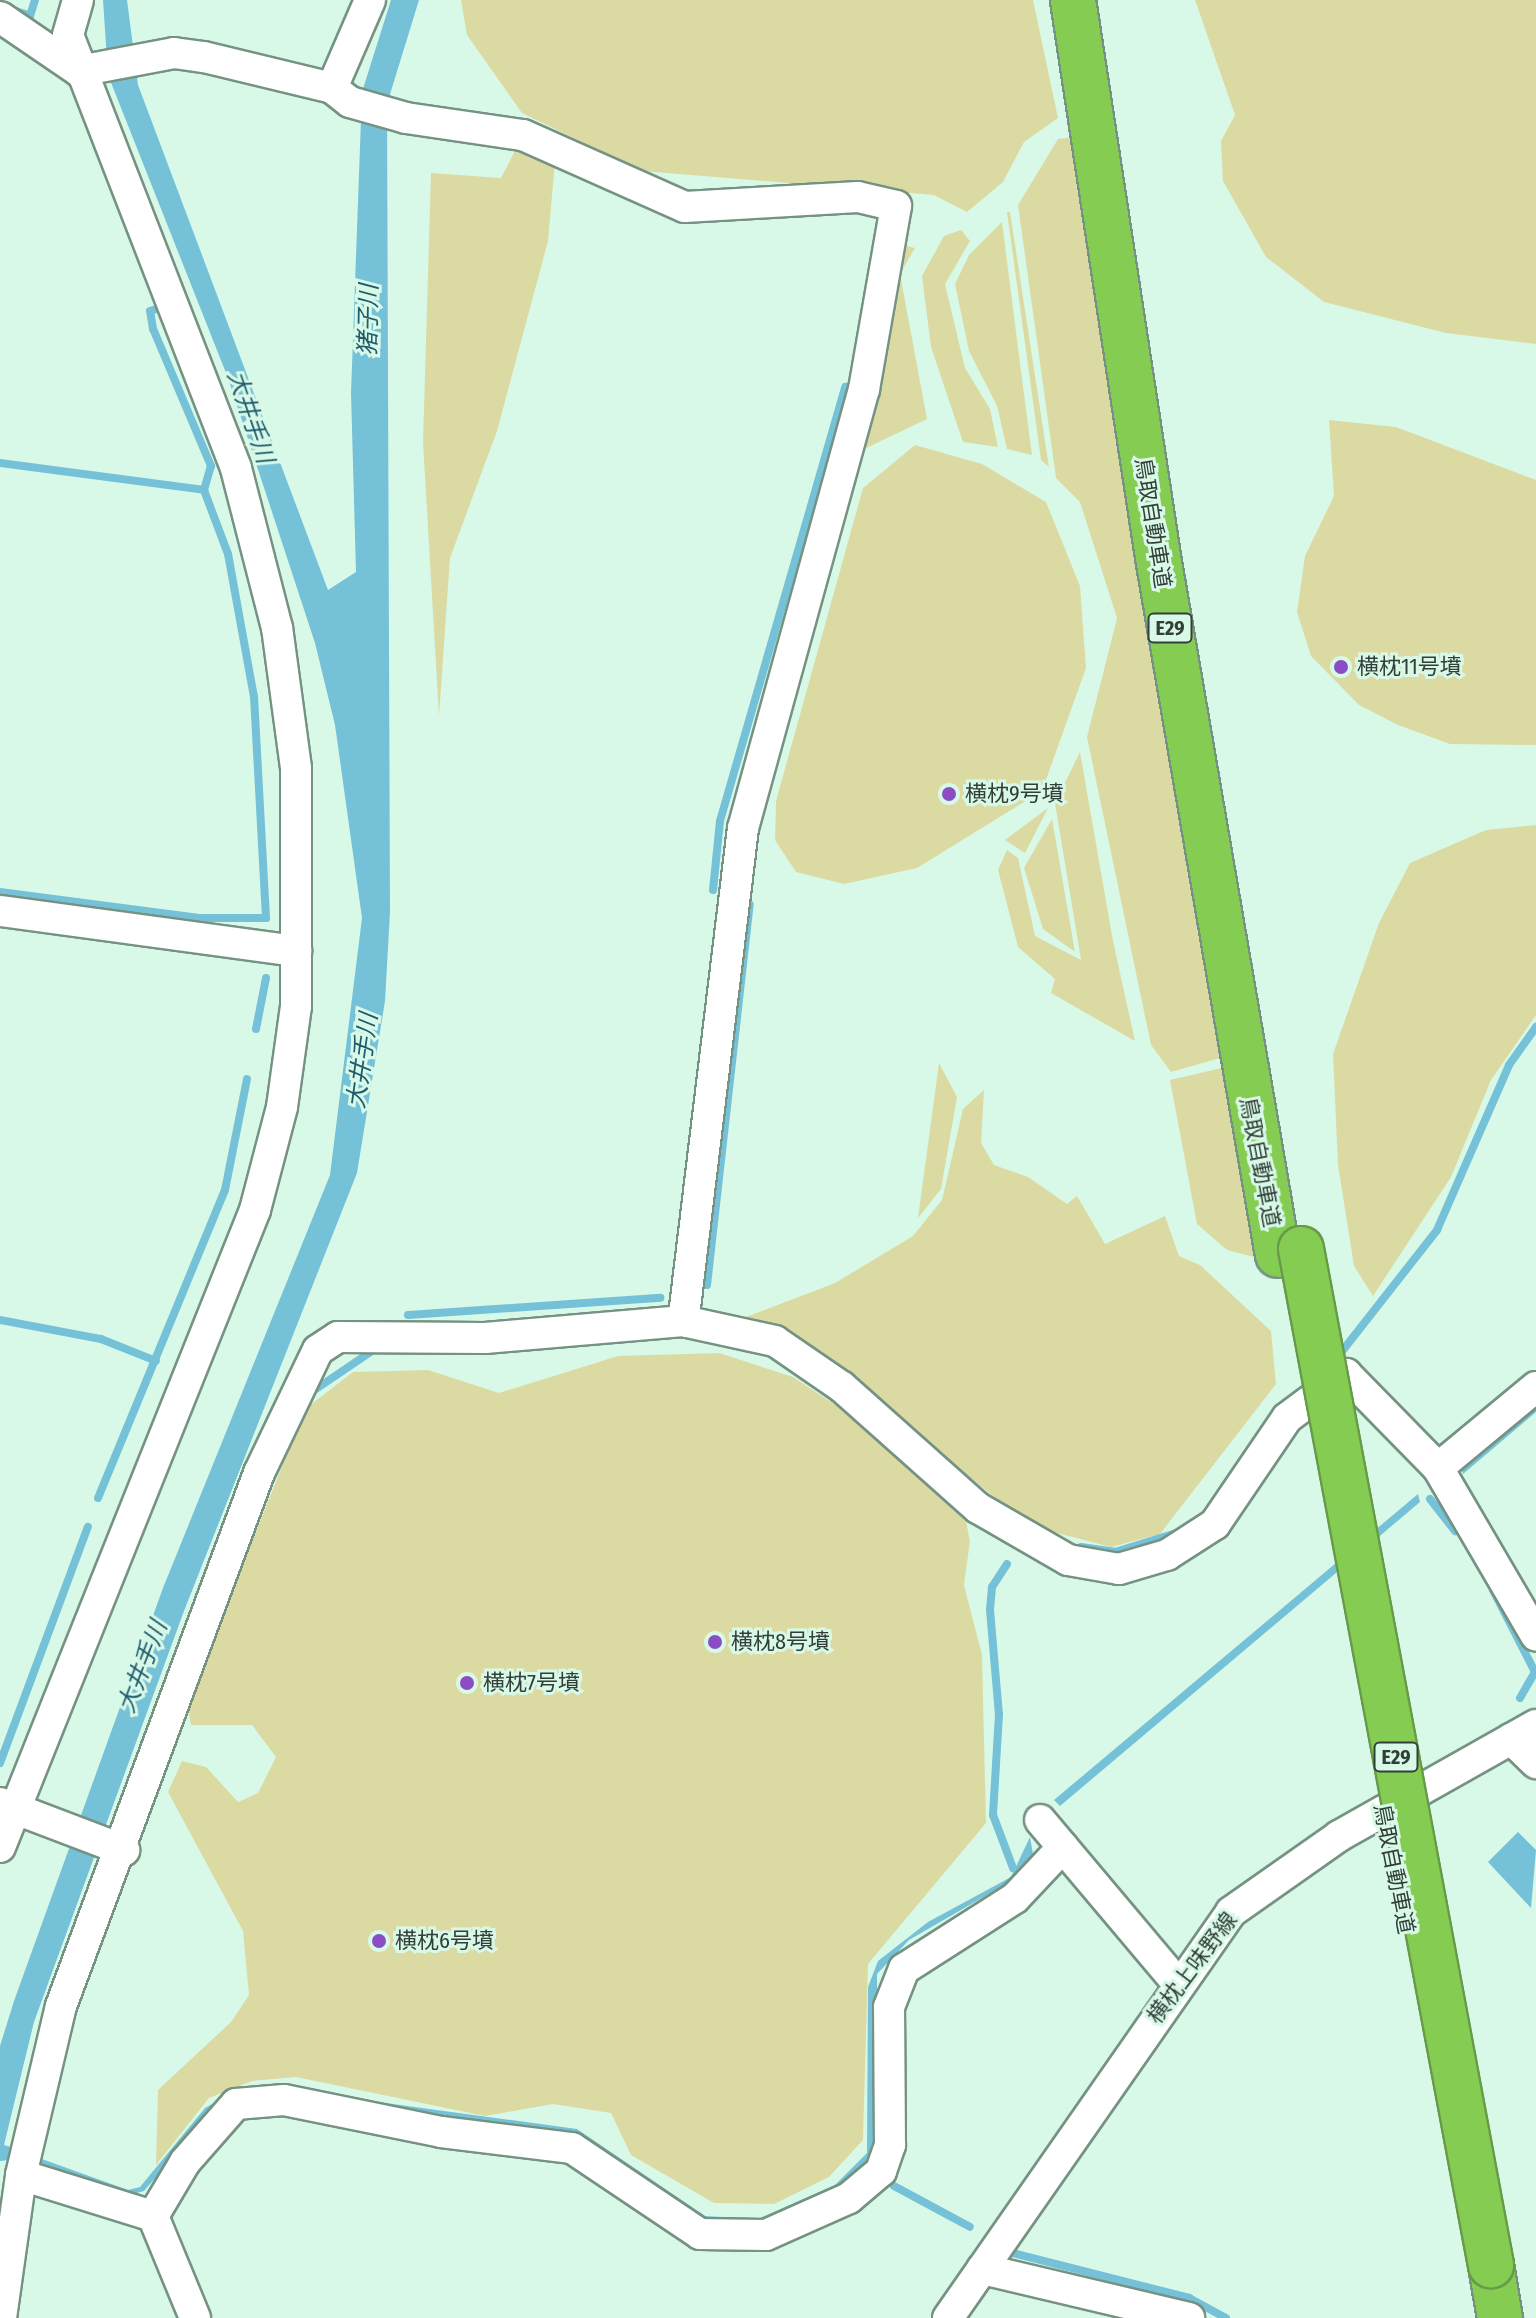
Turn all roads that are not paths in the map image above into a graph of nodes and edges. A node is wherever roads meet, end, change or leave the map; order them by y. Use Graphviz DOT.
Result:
graph roads {
  1 [pos="78,0"];
  2 [pos="370,0"];
  3 [pos="1073,0"];
  4 [pos="1096,0"];
  5 [pos="0,17"];
  6 [pos="79,71"];
  7 [pos="332,88"];
  8 [pos="0,911"];
  9 [pos="296,951"];
  10 [pos="1289,1252"];
  11 [pos="683,1321"];
  12 [pos="1536,1387"];
  13 [pos="1438,1468"];
  14 [pos="1536,1636"];
  15 [pos="1523,1732"];
  16 [pos="1536,1763"];
  17 [pos="7,1804"];
  18 [pos="1040,1820"];
  19 [pos="0,1847"];
  20 [pos="1063,1847"];
  21 [pos="124,1850"];
  22 [pos="1178,1984"];
  23 [pos="21,2175"];
  24 [pos="153,2216"];
  25 [pos="1480,2267"];
  26 [pos="982,2269"];
  27 [pos="1,2318"];
  28 [pos="195,2318"];
  29 [pos="948,2318"];
  30 [pos="1189,2318"];
  31 [pos="1477,2318"];
  32 [pos="1500,2318"];
  1 -- 6 [label="street"];
  2 -- 7 [label="street"];
  3 -- 10 [label="highway, 鳥取自動車道 / E29"];
  4 -- 10 [label="highway, 鳥取自動車道 / E29"];
  5 -- 6 [label="street"];
  6 -- 7 [label="street"];
  6 -- 9 [label="street"];
  7 -- 11 [label="street"];
  8 -- 9 [label="street"];
  9 -- 17 [label="street"];
  10 -- 25 [label="highway, 鳥取自動車道 / E29"];
  11 -- 13 [label="street"];
  11 -- 21 [label="street"];
  12 -- 13 [label="street"];
  13 -- 14 [label="street"];
  15 -- 16 [label="street"];
  15 -- 22 [label="street, 横枕上味野線"];
  17 -- 19 [label="street"];
  17 -- 21 [label="street"];
  18 -- 20 [label="street"];
  20 -- 22 [label="street"];
  20 -- 24 [label="street"];
  21 -- 23 [label="street"];
  22 -- 26 [label="street, 横枕上味野線"];
  23 -- 24 [label="street"];
  23 -- 27 [label="street"];
  24 -- 28 [label="street"];
  25 -- 31 [label="highway, 鳥取自動車道 / E29"];
  25 -- 32 [label="highway, 鳥取自動車道 / E29"];
  26 -- 29 [label="street, 横枕上味野線"];
  26 -- 30 [label="street"];
}
